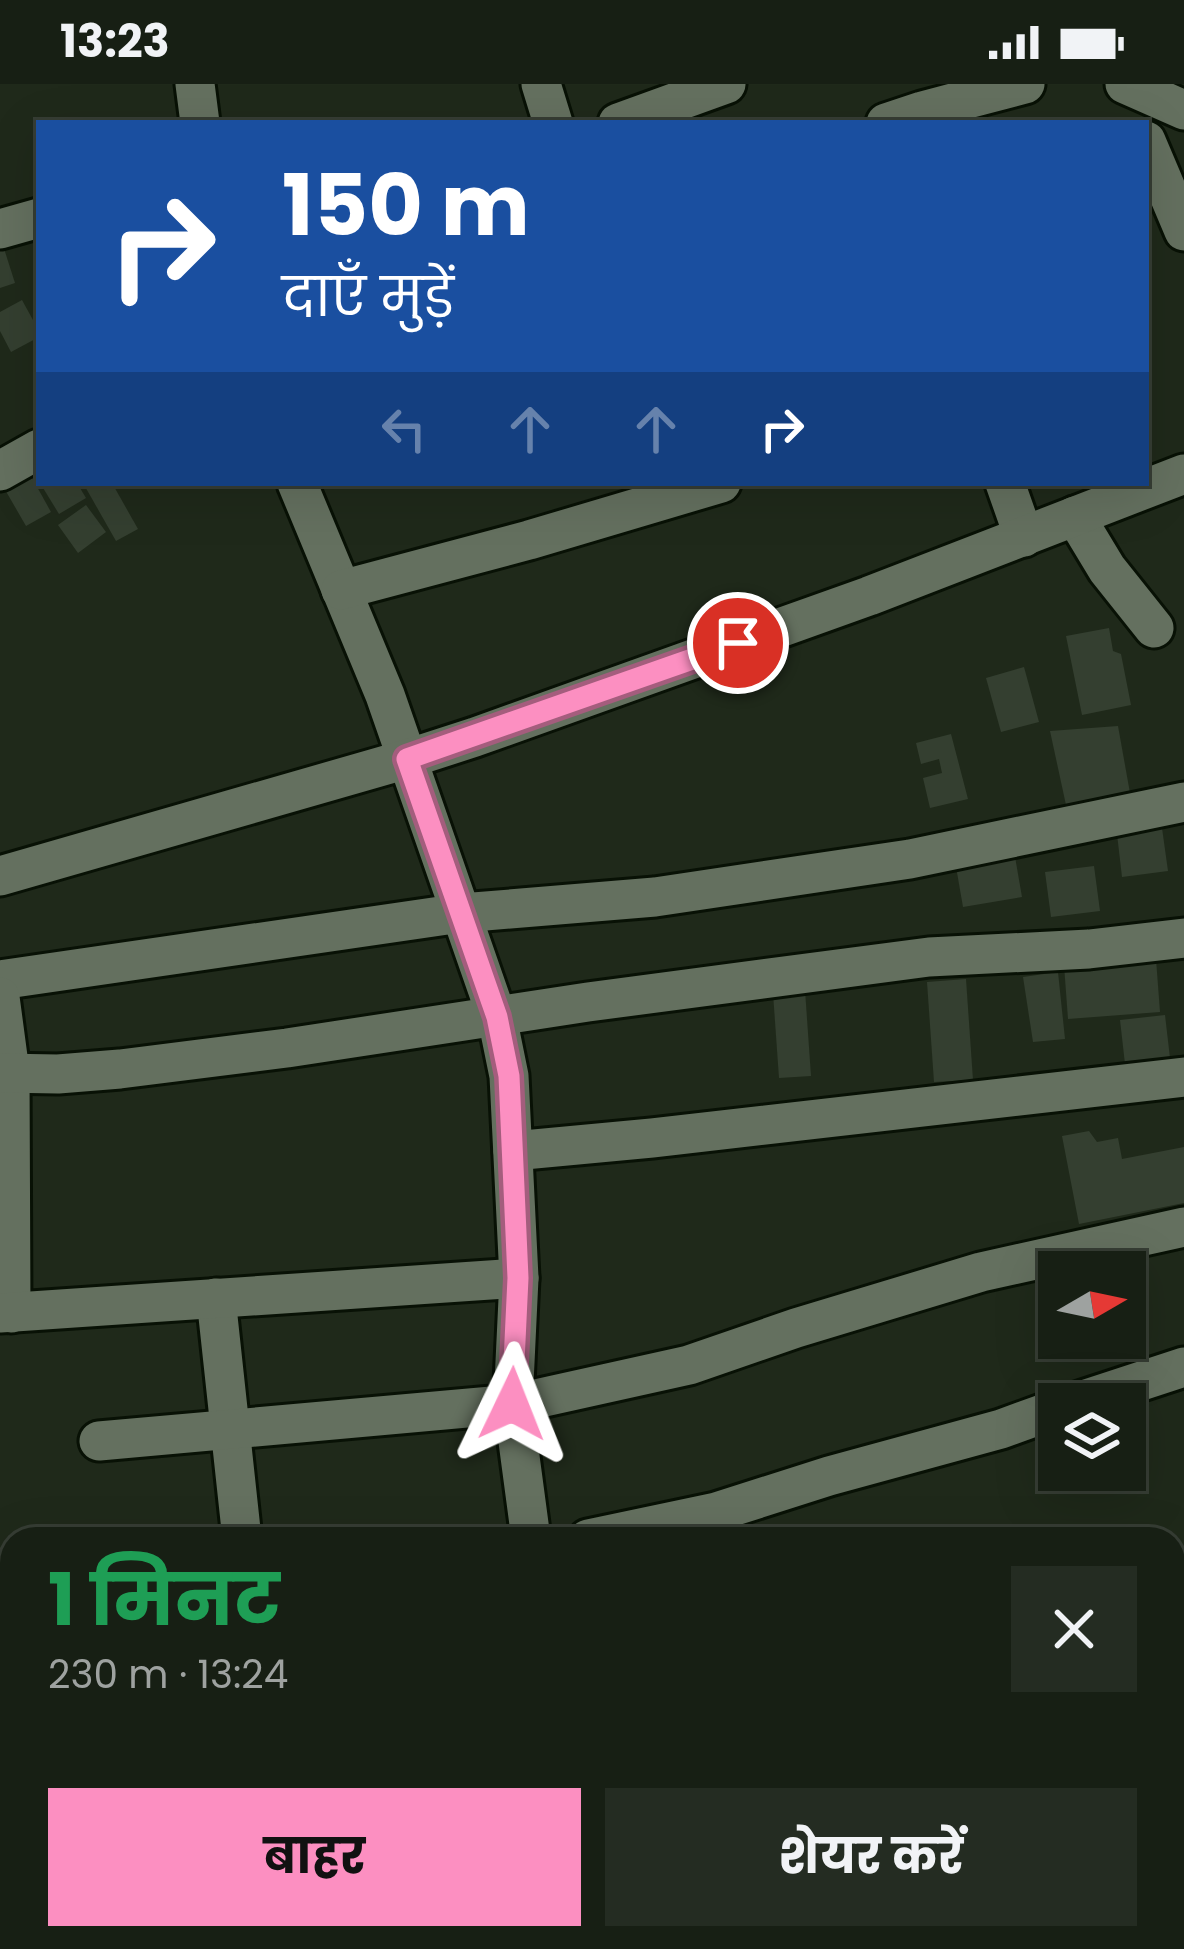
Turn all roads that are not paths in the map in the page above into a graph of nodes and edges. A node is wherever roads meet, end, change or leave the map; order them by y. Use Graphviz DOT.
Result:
graph roads {
  1 [pos="195,84"];
  2 [pos="541,84"];
  3 [pos="726,84"];
  4 [pos="1024,84"];
  5 [pos="1124,84"];
  6 [pos="1184,110"];
  7 [pos="200,120"];
  8 [pos="552,120"];
  9 [pos="626,120"];
  10 [pos="898,120"];
  11 [pos="1137,120"];
  12 [pos="1149,148"];
  13 [pos="36,219"];
  14 [pos="0,229"];
  15 [pos="1184,231"];
  16 [pos="36,451"];
  17 [pos="0,471"];
  18 [pos="1184,474"];
  19 [pos="298,486"];
  20 [pos="1006,486"];
  21 [pos="675,489"];
  22 [pos="1075,516"];
  23 [pos="1024,537"];
  24 [pos="341,590"];
  25 [pos="1154,628"];
  26 [pos="407,759"];
  27 [pos="1184,802"];
  28 [pos="0,876"];
  29 [pos="461,913"];
  30 [pos="1184,938"];
  31 [pos="0,980"];
  32 [pos="0,997"];
  33 [pos="497,1017"];
  34 [pos="5,1072"];
  35 [pos="1184,1077"];
  36 [pos="513,1151"];
  37 [pos="1184,1227"];
  38 [pos="518,1278"];
  39 [pos="216,1298"];
  40 [pos="5,1313"];
  41 [pos="1184,1367"];
  42 [pos="1135,1383"];
  43 [pos="512,1404"];
  44 [pos="1038,1416"];
  45 [pos="232,1428"];
  46 [pos="99,1442"];
  47 [pos="241,1527"];
  48 [pos="529,1527"];
  49 [pos="645,1527"];
  1 -- 7 [label="street"];
  2 -- 8 [label="street"];
  3 -- 9 [label="street"];
  4 -- 10 [label="street"];
  5 -- 6 [label="street"];
  5 -- 11 [label="street"];
  12 -- 15 [label="street"];
  13 -- 14 [label="street"];
  16 -- 17 [label="street"];
  18 -- 22 [label="street"];
  19 -- 24 [label="street"];
  20 -- 23 [label="street"];
  21 -- 24 [label="street"];
  22 -- 23 [label="street"];
  22 -- 25 [label="street"];
  23 -- 26 [label="street"];
  24 -- 26 [label="street"];
  26 -- 28 [label="street"];
  26 -- 29 [label="street"];
  27 -- 29 [label="street"];
  29 -- 31 [label="street"];
  29 -- 33 [label="street"];
  30 -- 33 [label="street"];
  32 -- 34 [label="street"];
  33 -- 34 [label="street"];
  33 -- 36 [label="street"];
  34 -- 40 [label="street"];
  35 -- 36 [label="street"];
  36 -- 38 [label="street"];
  37 -- 43 [label="street"];
  38 -- 39 [label="street"];
  38 -- 43 [label="street"];
  39 -- 40 [label="street"];
  39 -- 45 [label="street"];
  41 -- 42 [label="street"];
  43 -- 45 [label="street"];
  43 -- 48 [label="street"];
  44 -- 49 [label="street"];
  45 -- 46 [label="street"];
  45 -- 47 [label="street"];
}
